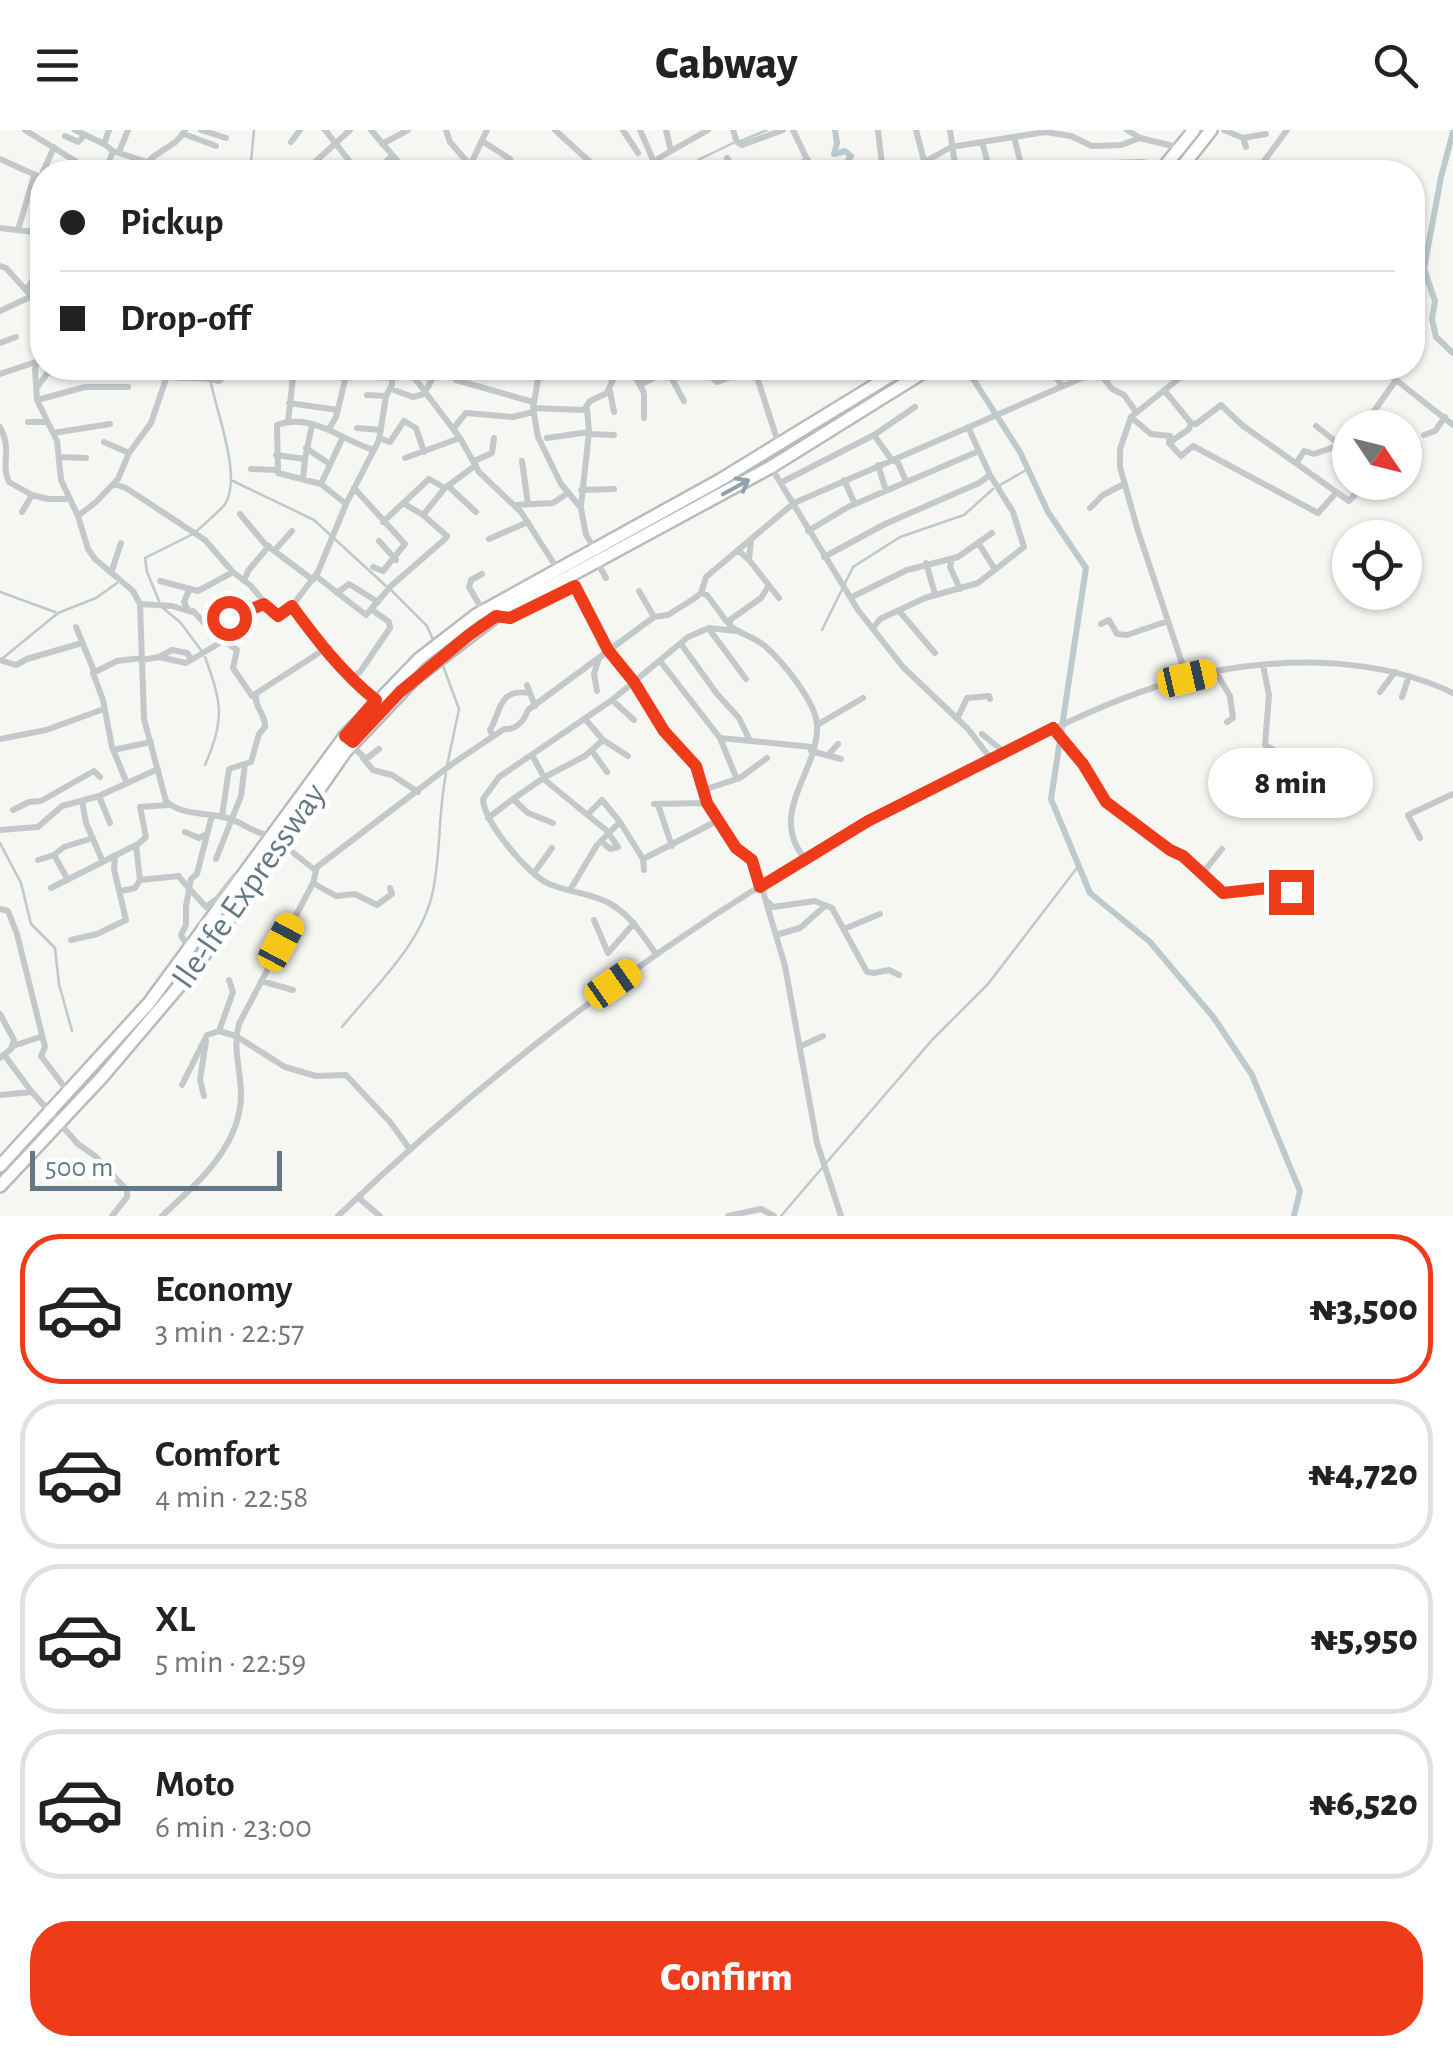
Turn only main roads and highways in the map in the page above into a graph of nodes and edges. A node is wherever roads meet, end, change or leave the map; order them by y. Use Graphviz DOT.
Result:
graph roads {
  1 [pos="1194,130"];
  2 [pos="1211,130"];
  3 [pos="1170,160"];
  4 [pos="1187,160"];
  5 [pos="885,380"];
  6 [pos="911,380"];
  7 [pos="639,532"];
  8 [pos="490,613"];
  9 [pos="350,741"];
  10 [pos="277,840"];
  11 [pos="236,899"];
  12 [pos="56,1118"];
  13 [pos="0,1166"];
  14 [pos="0,1186"];
  1 -- 3 [label="highway"];
  2 -- 4 [label="highway"];
  5 -- 7 [label="highway, Ile-Ife Expressway"];
  7 -- 6 [label="highway, Ile-Ife Expressway, one-way"];
  7 -- 8 [label="highway, Ile-Ife Expressway"];
  8 -- 9 [label="highway, Ile-Ife Expressway"];
  8 -- 9 [label="highway, Ile-Ife Expressway"];
  9 -- 10 [label="highway, Ile-Ife Expressway"];
  10 -- 11 [label="highway, Ile-Ife Expressway"];
  10 -- 11 [label="highway, Ile-Ife Expressway"];
  11 -- 12 [label="highway, Ile-Ife Expressway"];
  11 -- 12 [label="highway, Ile-Ife Expressway"];
  12 -- 13 [label="highway, Ile-Ife Expressway"];
  12 -- 14 [label="highway, Ile-Ife Expressway"];
}
